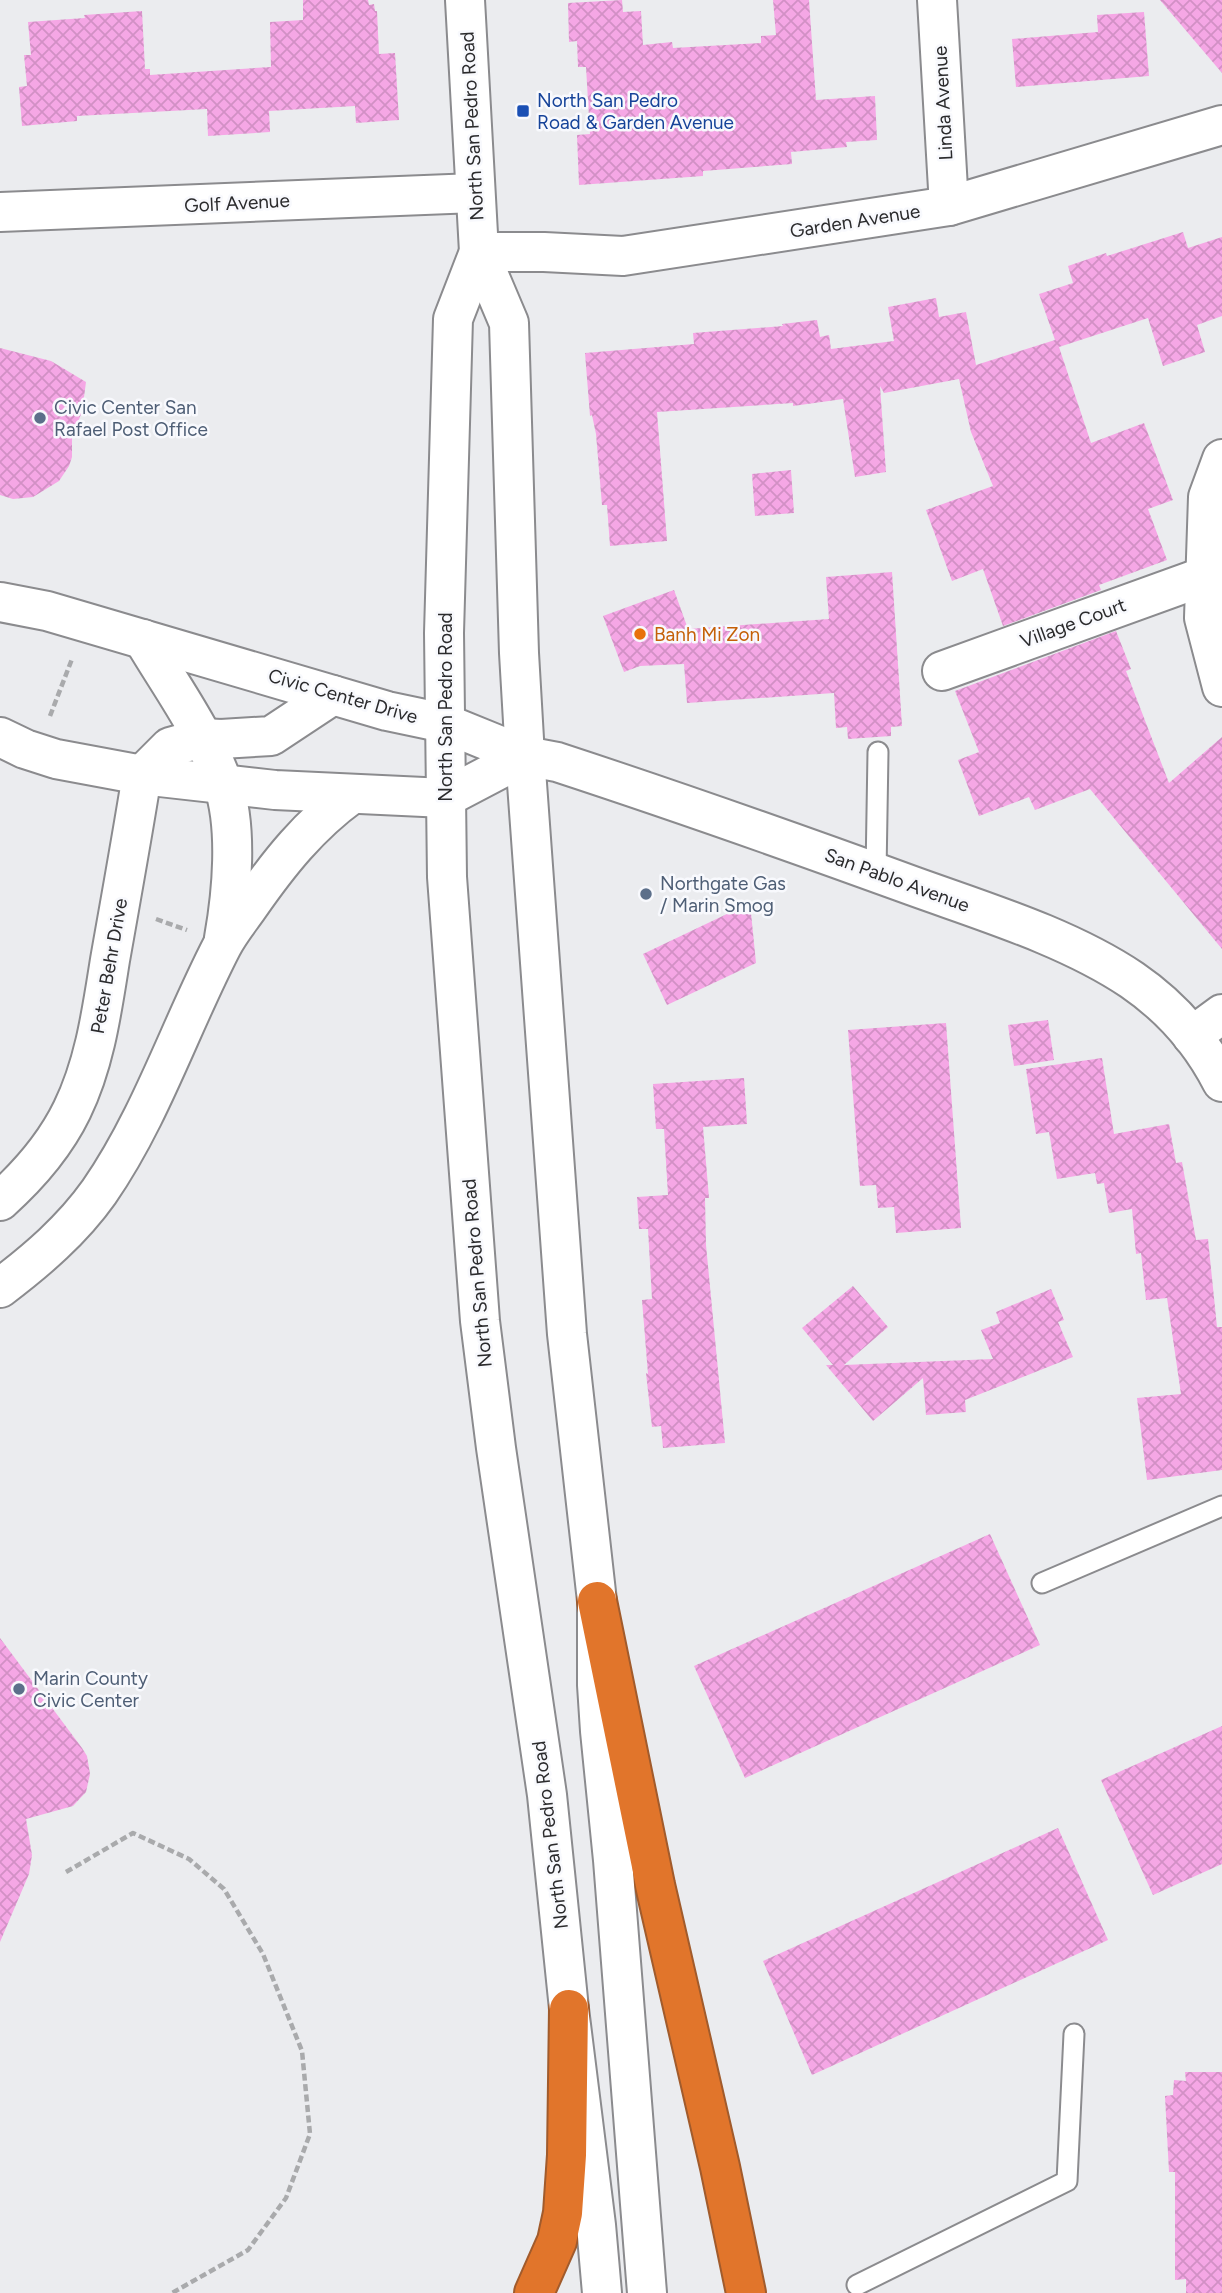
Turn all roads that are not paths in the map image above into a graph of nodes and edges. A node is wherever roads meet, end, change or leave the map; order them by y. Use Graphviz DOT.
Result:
graph roads {
  1 [pos="465,0"];
  2 [pos="937,0"];
  3 [pos="1222,125"];
  4 [pos="475,193"];
  5 [pos="949,206"];
  6 [pos="0,212"];
  7 [pos="479,251"];
  8 [pos="1222,459"];
  9 [pos="1205,576"];
  10 [pos="0,602"];
  11 [pos="143,639"];
  12 [pos="942,671"];
  13 [pos="1222,687"];
  14 [pos="333,695"];
  15 [pos="444,723"];
  16 [pos="0,737"];
  17 [pos="202,738"];
  18 [pos="878,752"];
  19 [pos="525,756"];
  20 [pos="142,775"];
  21 [pos="223,786"];
  22 [pos="352,794"];
  23 [pos="445,798"];
  24 [pos="876,873"];
  25 [pos="207,937"];
  26 [pos="1207,1025"];
  27 [pos="1221,1076"];
  28 [pos="0,1201"];
  29 [pos="0,1288"];
  30 [pos="1222,1506"];
  31 [pos="1042,1583"];
  32 [pos="597,1601"];
  33 [pos="569,2009"];
  34 [pos="1074,2034"];
  35 [pos="858,2285"];
  36 [pos="534,2293"];
  37 [pos="602,2293"];
  38 [pos="647,2293"];
  39 [pos="746,2293"];
  1 -- 4 [label="street, North San Pedro Road"];
  2 -- 5 [label="street, Linda Avenue"];
  3 -- 5 [label="street, Garden Avenue"];
  4 -- 6 [label="street, Golf Avenue"];
  4 -- 7 [label="street, North San Pedro Road"];
  5 -- 7 [label="street, Garden Avenue"];
  7 -- 15 [label="street, North San Pedro Road"];
  7 -- 19 [label="street, North San Pedro Road"];
  8 -- 9 [label="street"];
  9 -- 12 [label="street, Village Court"];
  9 -- 13 [label="street"];
  10 -- 11 [label="street, Civic Center Drive"];
  11 -- 14 [label="street, Civic Center Drive"];
  11 -- 17 [label="street"];
  14 -- 15 [label="street, Civic Center Drive"];
  14 -- 17 [label="street"];
  15 -- 19 [label="street, Civic Center Drive"];
  15 -- 23 [label="street, North San Pedro Road"];
  16 -- 20 [label="street"];
  17 -- 20 [label="street"];
  17 -- 21 [label="street"];
  18 -- 24 [label="lane"];
  19 -- 23 [label="street"];
  19 -- 24 [label="street, San Pablo Avenue"];
  19 -- 32 [label="street, North San Pedro Road"];
  20 -- 21 [label="street"];
  20 -- 28 [label="street, Peter Behr Drive"];
  21 -- 22 [label="street"];
  21 -- 25 [label="street"];
  22 -- 23 [label="street"];
  22 -- 25 [label="street"];
  23 -- 33 [label="street, North San Pedro Road"];
  24 -- 26 [label="street, San Pablo Avenue"];
  25 -- 29 [label="street"];
  26 -- 27 [label="street, San Pablo Avenue"];
  30 -- 31 [label="lane"];
  32 -- 38 [label="street, North San Pedro Road"];
  32 -- 39 [label="highway"];
  33 -- 36 [label="highway"];
  33 -- 37 [label="street, North San Pedro Road"];
  34 -- 35 [label="lane"];
}
